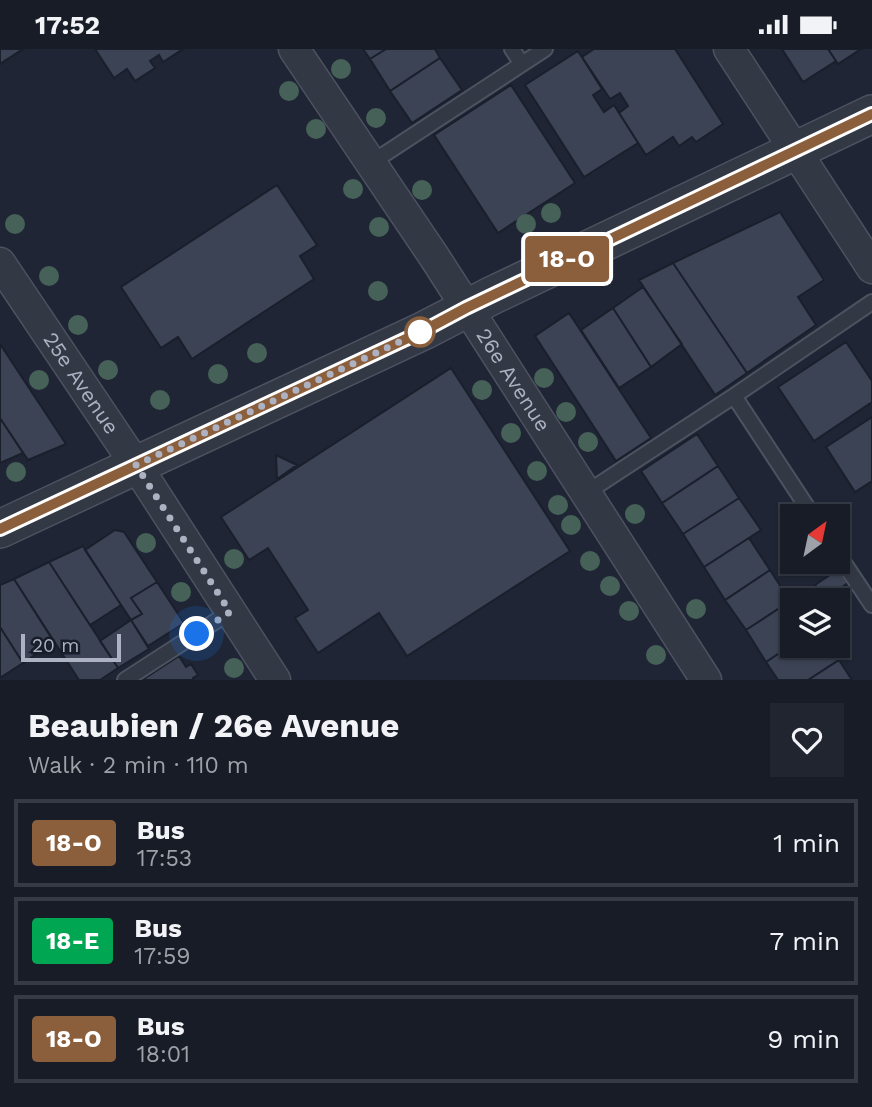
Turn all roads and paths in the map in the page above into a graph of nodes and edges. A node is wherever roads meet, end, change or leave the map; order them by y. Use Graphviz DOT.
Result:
graph roads {
  1 [pos="294,49"];
  2 [pos="512,49"];
  3 [pos="545,49"];
  4 [pos="729,49"];
  5 [pos="522,64"];
  6 [pos="872,114"];
  7 [pos="796,151"];
  8 [pos="371,163"];
  9 [pos="872,268"];
  10 [pos="4,277"];
  11 [pos="872,302"];
  12 [pos="466,308"];
  13 [pos="734,396"];
  14 [pos="136,465"];
  15 [pos="586,493"];
  16 [pos="805,504"];
  17 [pos="0,529"];
  18 [pos="850,572"];
  19 [pos="872,605"];
  20 [pos="230,612"];
  21 [pos="703,679"];
  22 [pos="125,680"];
  23 [pos="275,680"];
  1 -- 8 [label="street, 26e Avenue"];
  2 -- 5 [label="lane"];
  3 -- 5 [label="lane"];
  4 -- 7 [label="street"];
  5 -- 8 [label="lane"];
  6 -- 7 [label="street"];
  7 -- 9 [label="street"];
  7 -- 12 [label="street"];
  8 -- 12 [label="street, 26e Avenue"];
  10 -- 14 [label="street, 25e Avenue"];
  11 -- 13 [label="lane"];
  12 -- 14 [label="street"];
  12 -- 15 [label="street, 26e Avenue"];
  13 -- 15 [label="lane"];
  13 -- 16 [label="lane"];
  14 -- 17 [label="street"];
  14 -- 20 [label="street, 25e Avenue"];
  15 -- 21 [label="street, 26e Avenue"];
  18 -- 19 [label="lane"];
  20 -- 22 [label="lane"];
  20 -- 23 [label="street, 25e Avenue"];
}
